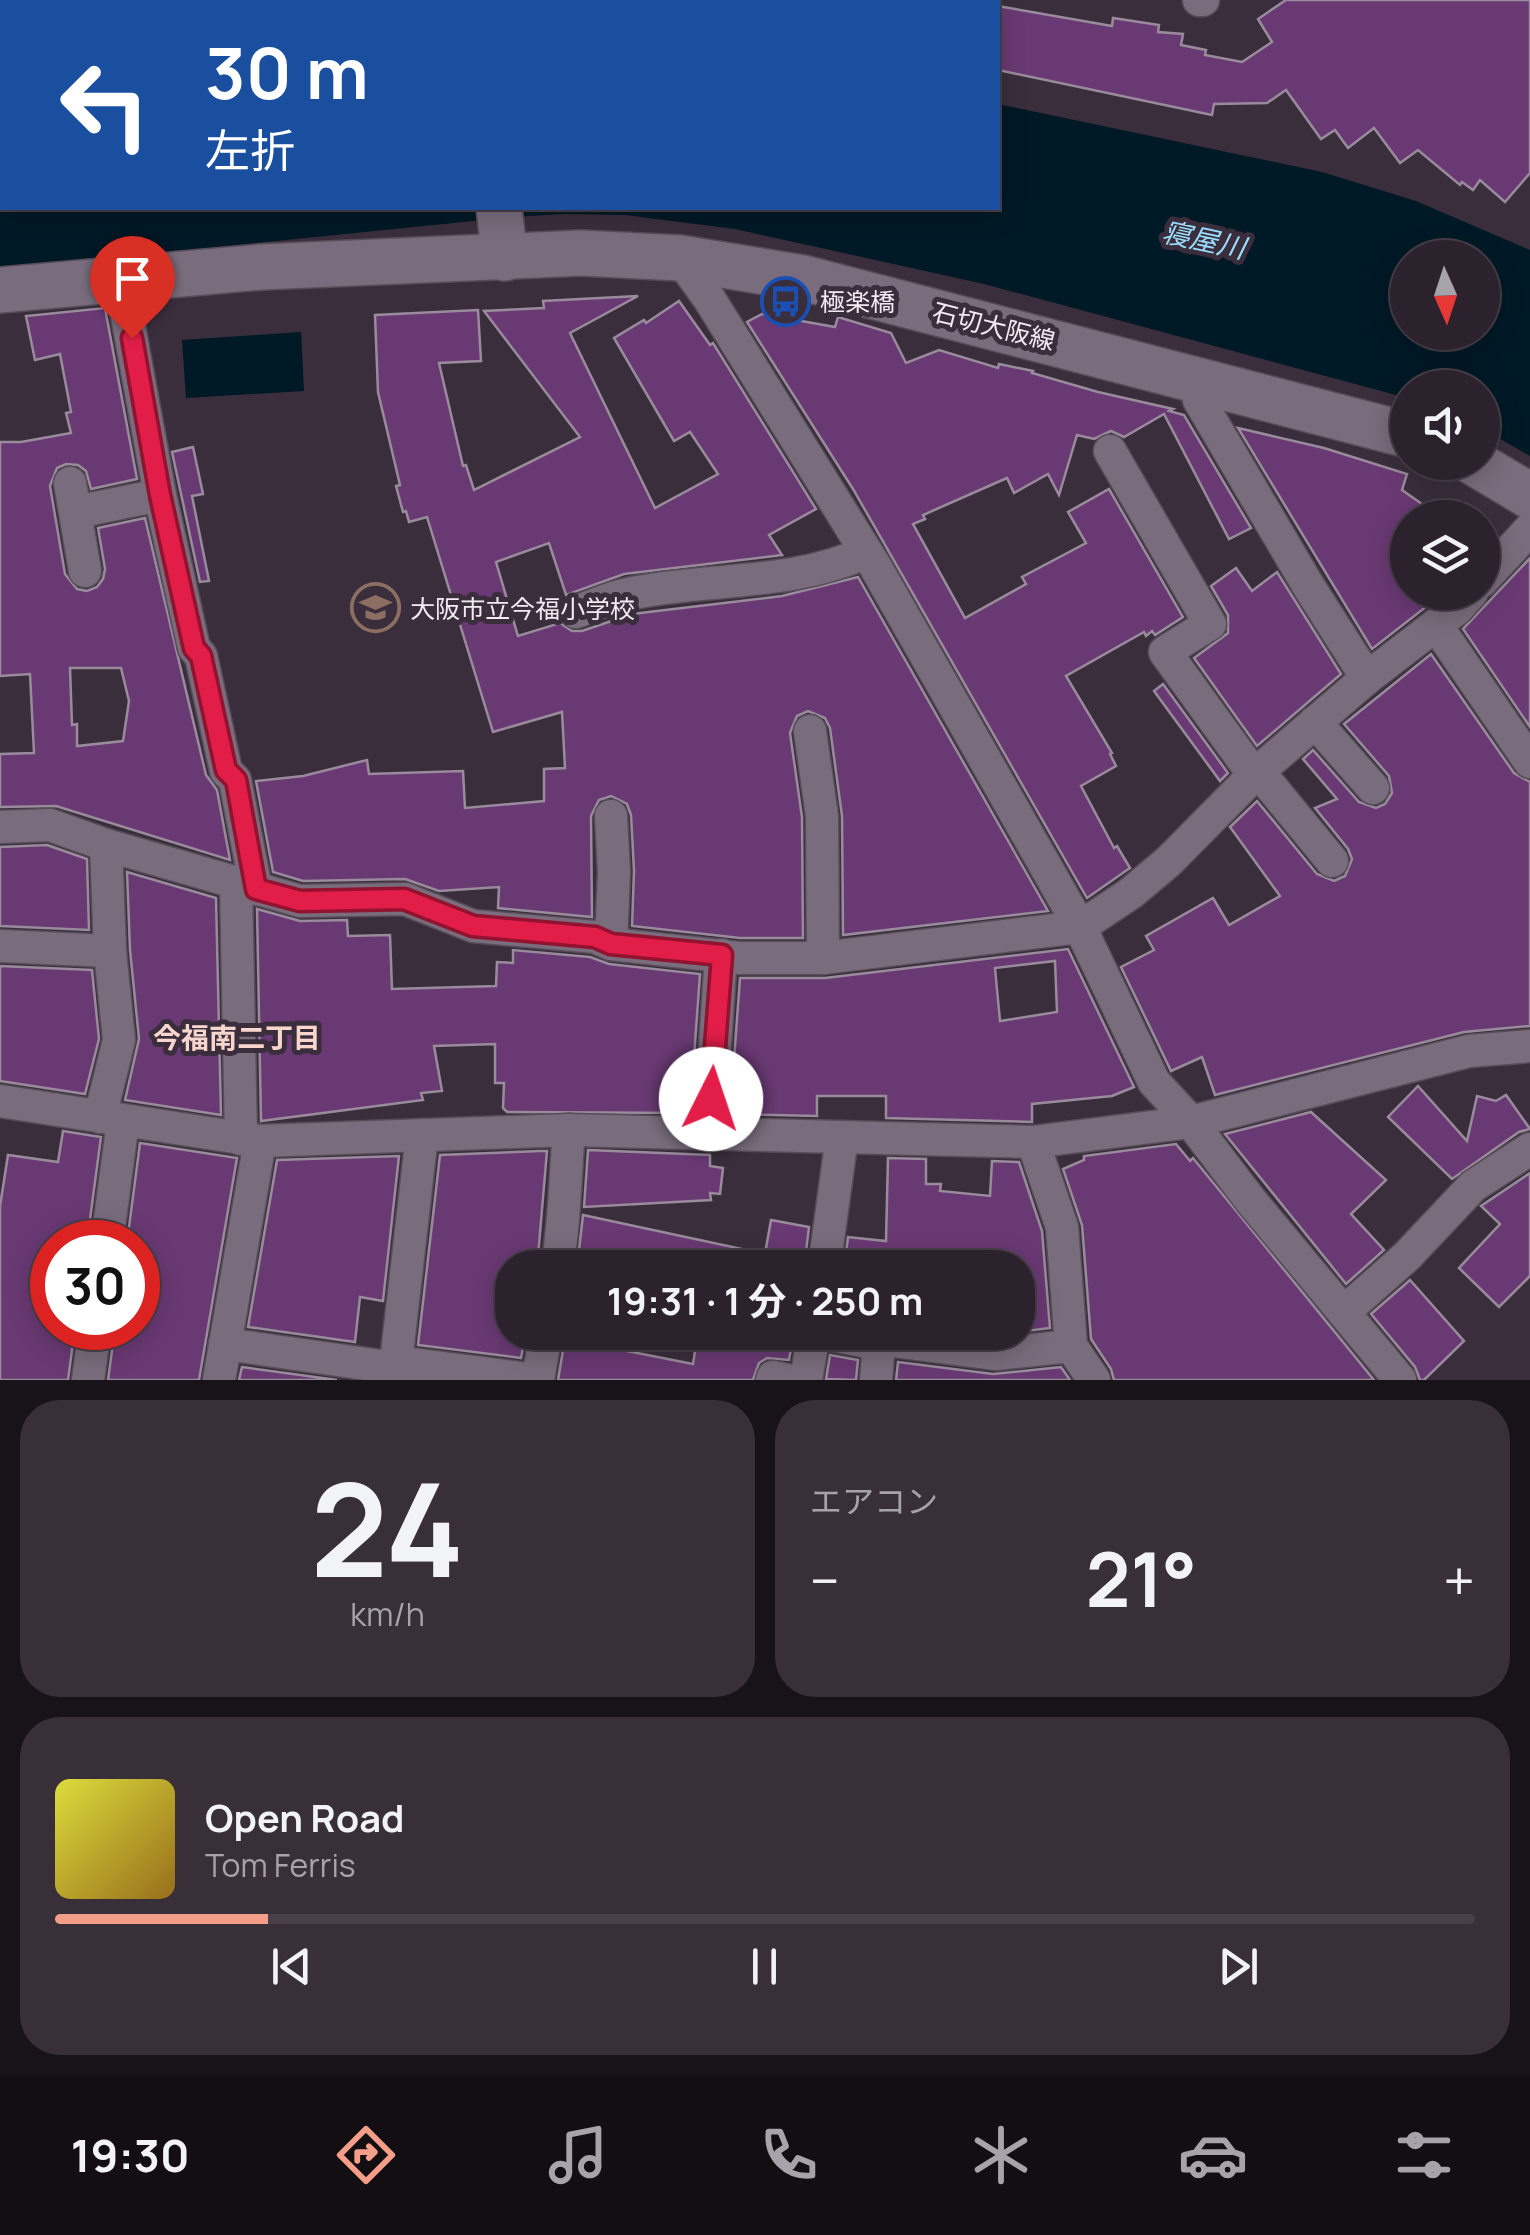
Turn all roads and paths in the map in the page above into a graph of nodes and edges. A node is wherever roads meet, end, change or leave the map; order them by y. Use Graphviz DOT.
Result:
graph roads {
  1 [pos="502,231"];
  2 [pos="680,258"];
  3 [pos="120,278"];
  4 [pos="0,290"];
  5 [pos="1199,400"];
  6 [pos="1390,430"];
  7 [pos="1110,451"];
  8 [pos="1500,478"];
  9 [pos="160,495"];
  10 [pos="1530,496"];
  11 [pos="1530,529"];
  12 [pos="866,552"];
  13 [pos="1500,562"];
  14 [pos="85,571"];
  15 [pos="1452,610"];
  16 [pos="576,612"];
  17 [pos="1436,625"];
  18 [pos="1367,678"];
  19 [pos="1315,722"];
  20 [pos="810,731"];
  21 [pos="1530,762"];
  22 [pos="1256,772"];
  23 [pos="1374,788"];
  24 [pos="611,816"];
  25 [pos="0,827"];
  26 [pos="106,846"];
  27 [pos="1332,861"];
  28 [pos="246,886"];
  29 [pos="1080,927"];
  30 [pos="611,944"];
  31 [pos="0,946"];
  32 [pos="110,951"];
  33 [pos="722,955"];
  34 [pos="823,958"];
  35 [pos="1530,1046"];
  36 [pos="1,1110"];
  37 [pos="112,1119"];
  38 [pos="1191,1122"];
  39 [pos="569,1130"];
  40 [pos="422,1134"];
  41 [pos="709,1134"];
  42 [pos="842,1137"];
  43 [pos="251,1140"];
  44 [pos="1033,1142"];
  45 [pos="1530,1149"];
  46 [pos="108,1220"];
  47 [pos="560,1250"];
  48 [pos="826,1250"];
  49 [pos="1344,1312"];
  50 [pos="225,1344"];
  51 [pos="1072,1346"];
  52 [pos="93,1350"];
  53 [pos="543,1350"];
  54 [pos="812,1350"];
  55 [pos="878,1350"];
  56 [pos="917,1350"];
  57 [pos="969,1366"];
  58 [pos="395,1370"];
  59 [pos="88,1380"];
  60 [pos="219,1380"];
  61 [pos="537,1380"];
  62 [pos="772,1380"];
  63 [pos="787,1380"];
  64 [pos="806,1380"];
  65 [pos="876,1380"];
  66 [pos="1094,1380"];
  67 [pos="1400,1380"];
  1 -- 2 [label="main road, 石切大阪線"];
  1 -- 3 [label="main road, 石切大阪線"];
  2 -- 6 [label="main road, 石切大阪線"];
  2 -- 12 [label="street"];
  3 -- 4 [label="main road, 石切大阪線"];
  3 -- 9 [label="street"];
  5 -- 18 [label="street"];
  7 -- 22 [label="street"];
  8 -- 10 [label="main road"];
  9 -- 14 [label="street"];
  9 -- 28 [label="street"];
  11 -- 13 [label="street"];
  12 -- 16 [label="street"];
  12 -- 29 [label="street"];
  15 -- 17 [label="street"];
  17 -- 18 [label="street"];
  17 -- 21 [label="street"];
  18 -- 19 [label="street"];
  19 -- 22 [label="street"];
  19 -- 23 [label="street"];
  20 -- 34 [label="street"];
  22 -- 27 [label="street"];
  22 -- 29 [label="street"];
  24 -- 30 [label="street"];
  25 -- 26 [label="street"];
  26 -- 28 [label="street"];
  26 -- 32 [label="street"];
  28 -- 30 [label="street"];
  28 -- 43 [label="street"];
  29 -- 34 [label="street"];
  29 -- 38 [label="street"];
  30 -- 33 [label="street"];
  31 -- 32 [label="street"];
  32 -- 37 [label="street"];
  33 -- 34 [label="street"];
  33 -- 41 [label="street"];
  35 -- 38 [label="street"];
  36 -- 37 [label="street"];
  37 -- 43 [label="street"];
  37 -- 46 [label="street"];
  38 -- 44 [label="street"];
  38 -- 49 [label="street"];
  39 -- 40 [label="street"];
  39 -- 41 [label="street"];
  39 -- 47 [label="street"];
  40 -- 43 [label="street"];
  40 -- 58 [label="street"];
  41 -- 42 [label="street"];
  42 -- 44 [label="street"];
  42 -- 48 [label="street"];
  43 -- 50 [label="street"];
  44 -- 51 [label="street"];
  45 -- 49 [label="street"];
  49 -- 67 [label="street"];
  50 -- 58 [label="street"];
  50 -- 60 [label="street"];
  51 -- 57 [label="street"];
  51 -- 66 [label="street"];
  52 -- 59 [label="street"];
  53 -- 61 [label="street"];
  54 -- 64 [label="street"];
  55 -- 65 [label="street"];
  56 -- 57 [label="street"];
  58 -- 61 [label="street"];
  62 -- 63 [label="street"];
}
